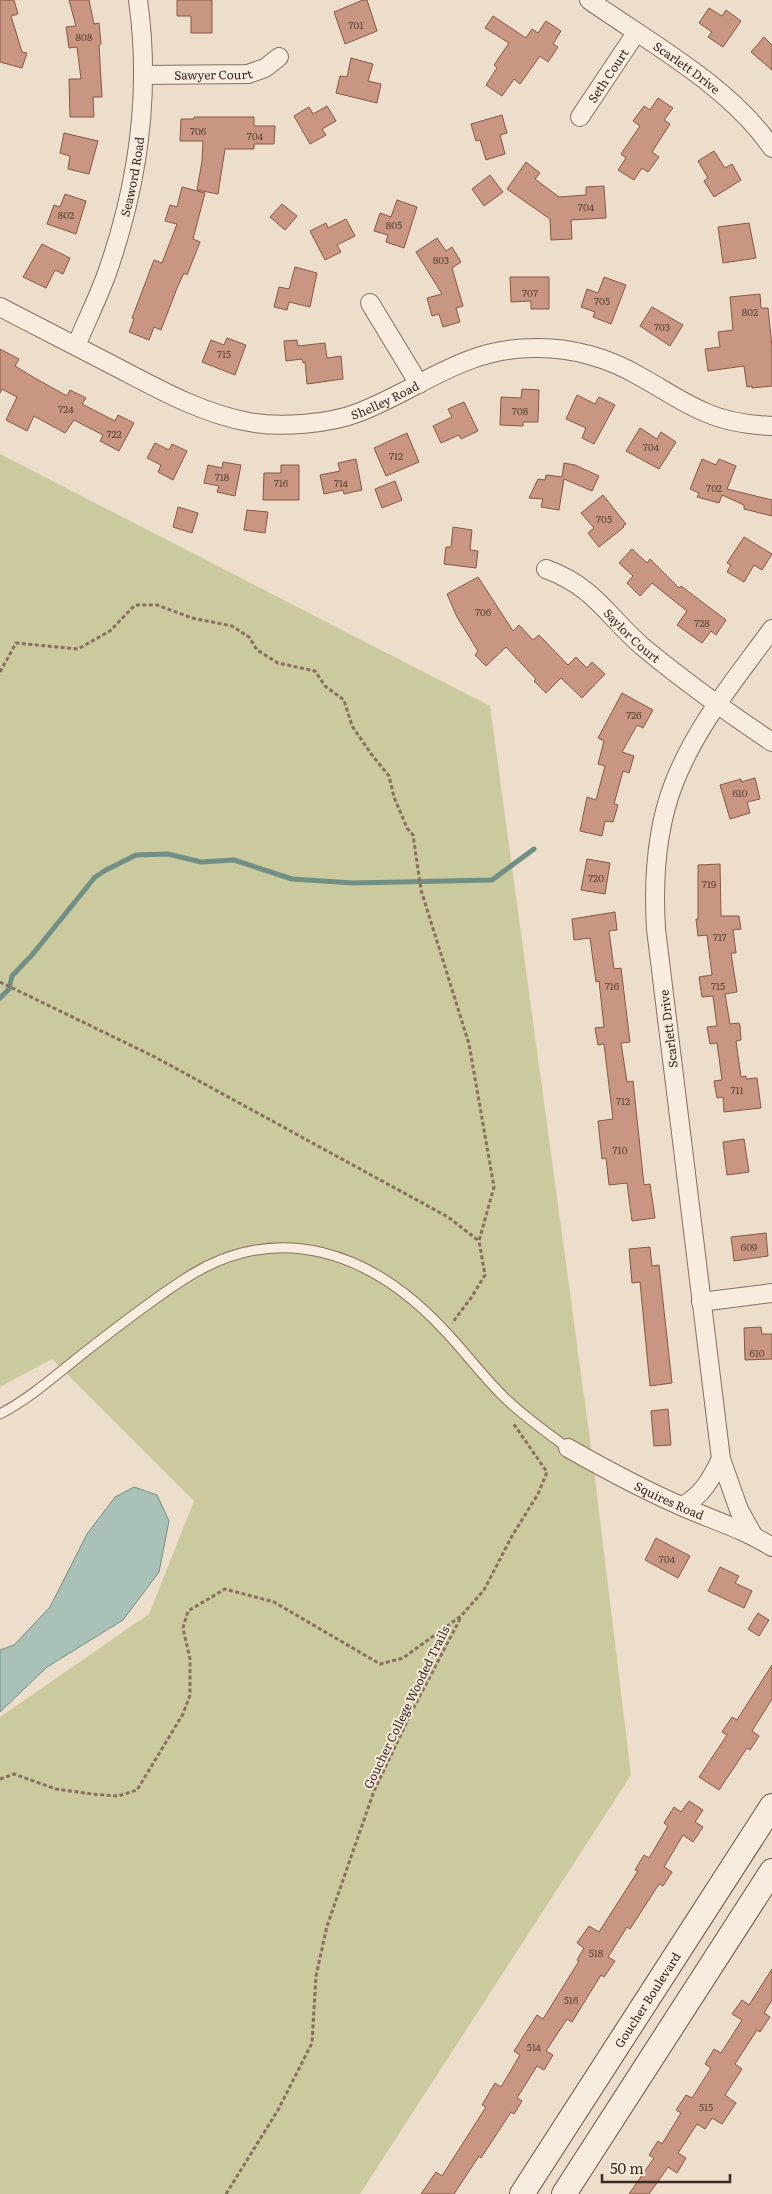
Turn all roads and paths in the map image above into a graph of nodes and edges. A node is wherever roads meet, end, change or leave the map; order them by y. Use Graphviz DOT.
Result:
graph roads {
  1 [pos="138,0"];
  2 [pos="589,0"];
  3 [pos="636,33"];
  4 [pos="279,57"];
  5 [pos="142,75"];
  6 [pos="580,117"];
  7 [pos="772,148"];
  8 [pos="370,303"];
  9 [pos="0,307"];
  10 [pos="76,346"];
  11 [pos="419,384"];
  12 [pos="772,426"];
  13 [pos="546,569"];
  14 [pos="772,629"];
  15 [pos="0,672"];
  16 [pos="717,705"];
  17 [pos="772,742"];
  18 [pos="0,982"];
  19 [pos="479,1241"];
  20 [pos="772,1293"];
  21 [pos="701,1302"];
  22 [pos="445,1331"];
  23 [pos="505,1398"];
  24 [pos="0,1414"];
  25 [pos="568,1448"];
  26 [pos="721,1459"];
  27 [pos="682,1506"];
  28 [pos="753,1535"];
  29 [pos="772,1547"];
  30 [pos="461,1616"];
  31 [pos="0,1779"];
  32 [pos="772,1806"];
  33 [pos="772,1871"];
  34 [pos="226,2194"];
  35 [pos="522,2194"];
  36 [pos="564,2194"];
  1 -- 5 [label="street, Seaword Road"];
  2 -- 3 [label="street, Scarlett Drive"];
  3 -- 6 [label="street, Seth Court"];
  3 -- 7 [label="street, Scarlett Drive"];
  4 -- 5 [label="street, Sawyer Court"];
  5 -- 10 [label="street, Seaword Road"];
  8 -- 11 [label="street"];
  9 -- 10 [label="street, Shelley Road"];
  10 -- 11 [label="street, Shelley Road"];
  11 -- 12 [label="street, Shelley Road"];
  13 -- 16 [label="street, Saylor Court"];
  14 -- 16 [label="street, Scarlett Drive"];
  15 -- 19 [label="path"];
  16 -- 17 [label="street, Saylor Court"];
  16 -- 21 [label="street, Scarlett Drive"];
  18 -- 19 [label="path"];
  19 -- 22 [label="path"];
  20 -- 21 [label="street"];
  21 -- 26 [label="street, Scarlett Drive"];
  22 -- 23 [label="lane"];
  22 -- 24 [label="lane"];
  23 -- 25 [label="lane"];
  23 -- 30 [label="path, Goucher College Wooded Trails"];
  25 -- 27 [label="street, Squires Road"];
  26 -- 27 [label="street"];
  26 -- 28 [label="street, Scarlett Drive"];
  27 -- 28 [label="street, Squires Road"];
  28 -- 29 [label="street, Squires Road"];
  30 -- 31 [label="path, Goucher College Wooded Trails"];
  30 -- 34 [label="path, Goucher College Wooded Trails"];
  32 -- 35 [label="main road, Goucher Boulevard"];
  33 -- 36 [label="main road"];
}
